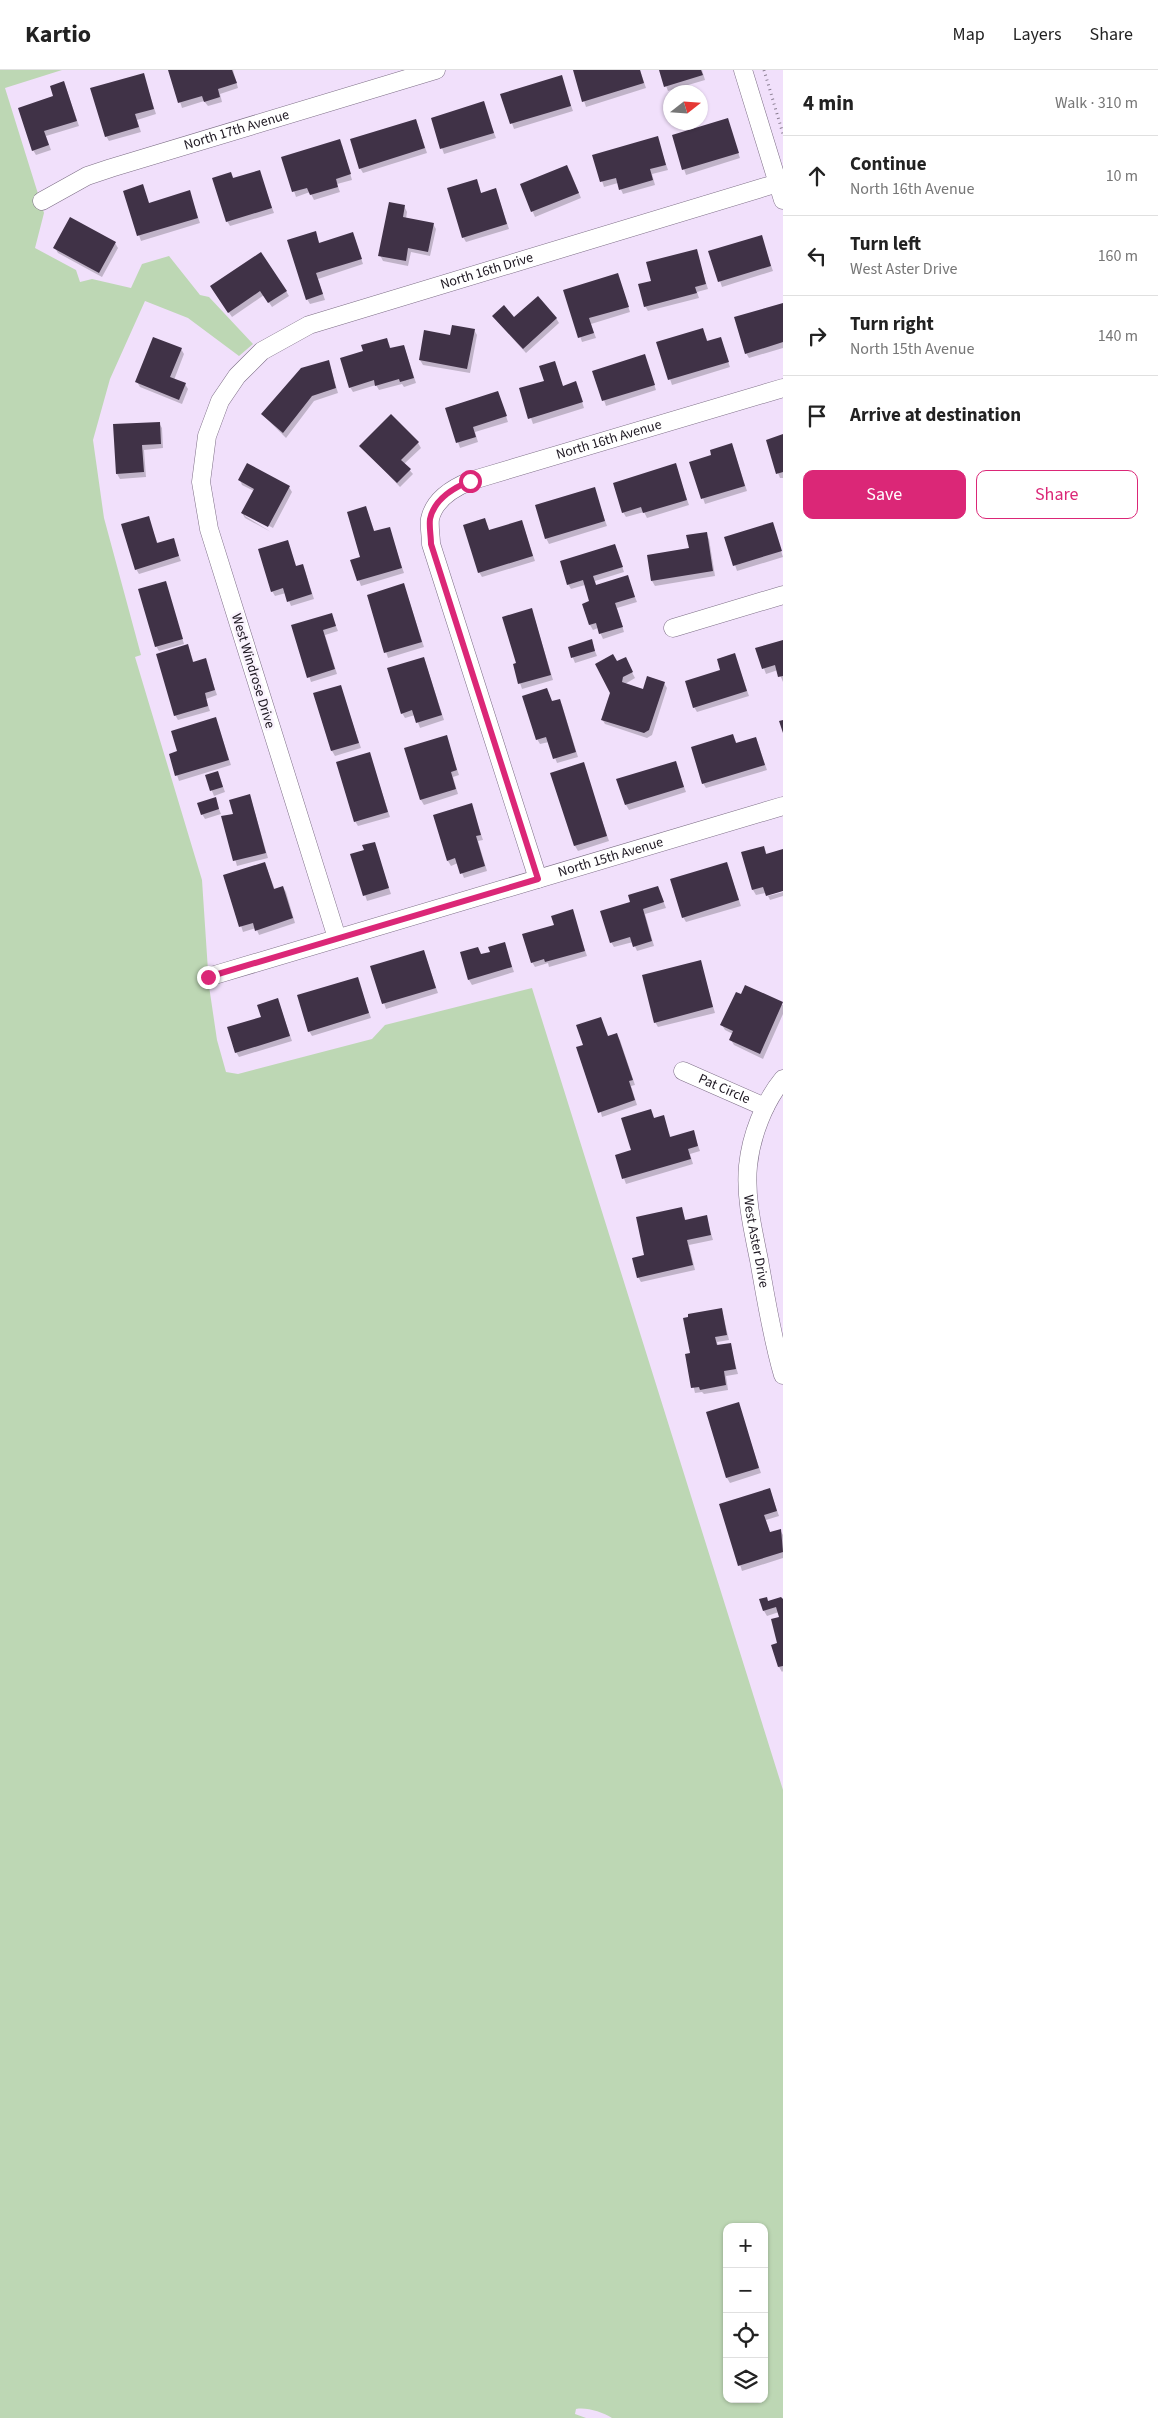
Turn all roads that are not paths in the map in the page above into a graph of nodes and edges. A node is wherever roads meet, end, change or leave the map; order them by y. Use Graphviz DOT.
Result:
graph roads {
  1 [pos="436,70"];
  2 [pos="742,70"];
  3 [pos="778,183"];
  4 [pos="783,200"];
  5 [pos="42,201"];
  6 [pos="783,388"];
  7 [pos="220,402"];
  8 [pos="783,595"];
  9 [pos="673,628"];
  10 [pos="783,806"];
  11 [pos="538,879"];
  12 [pos="337,938"];
  13 [pos="208,977"];
  14 [pos="683,1071"];
  15 [pos="783,1079"];
  16 [pos="765,1107"];
  17 [pos="783,1375"];
  1 -- 5 [label="street, North 17th Avenue"];
  2 -- 3 [label="street"];
  3 -- 4 [label="street"];
  3 -- 7 [label="street, North 16th Drive"];
  6 -- 11 [label="street, North 16th Avenue"];
  7 -- 12 [label="street, West Windrose Drive"];
  8 -- 9 [label="street"];
  10 -- 11 [label="street, North 15th Avenue"];
  11 -- 12 [label="street, North 15th Avenue"];
  12 -- 13 [label="street, North 15th Avenue"];
  14 -- 16 [label="street, Pat Circle"];
  15 -- 16 [label="street, West Aster Drive"];
  16 -- 17 [label="street, West Aster Drive"];
}
